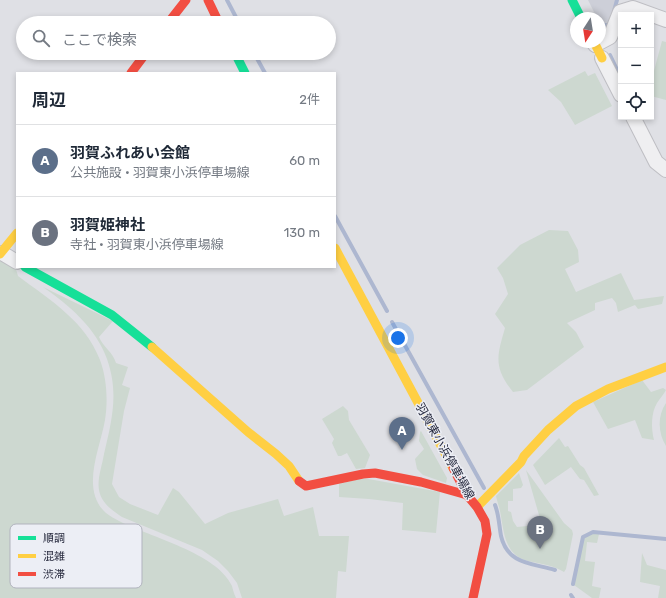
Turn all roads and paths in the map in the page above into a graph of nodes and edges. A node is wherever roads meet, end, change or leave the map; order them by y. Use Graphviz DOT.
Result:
graph roads {
  1 [pos="186,0"];
  2 [pos="208,0"];
  3 [pos="572,0"];
  4 [pos="578,12"];
  5 [pos="173,16"];
  6 [pos="216,16"];
  7 [pos="666,20"];
  8 [pos="606,38"];
  9 [pos="597,48"];
  10 [pos="602,58"];
  11 [pos="141,60"];
  12 [pos="238,60"];
  13 [pos="132,72"];
  14 [pos="244,72"];
  15 [pos="618,89"];
  16 [pos="635,120"];
  17 [pos="666,170"];
  18 [pos="16,234"];
  19 [pos="336,250"];
  20 [pos="1,254"];
  21 [pos="16,262"];
  22 [pos="27,268"];
  23 [pos="666,367"];
  24 [pos="467,495"];
  25 [pos="477,507"];
  26 [pos="474,598"];
  1 -- 5 [label="street"];
  2 -- 6 [label="street"];
  3 -- 4 [label="street"];
  7 -- 8 [label="street"];
  9 -- 10 [label="street"];
  10 -- 15 [label="street"];
  11 -- 13 [label="street"];
  12 -- 14 [label="street"];
  16 -- 17 [label="street"];
  18 -- 20 [label="street"];
  19 -- 24 [label="street, 羽賀東小浜停車場線"];
  20 -- 21 [label="street"];
  22 -- 24 [label="street"];
  23 -- 25 [label="street"];
  24 -- 25 [label="street, 羽賀東小浜停車場線"];
  25 -- 26 [label="street, 羽賀東小浜停車場線"];
}
